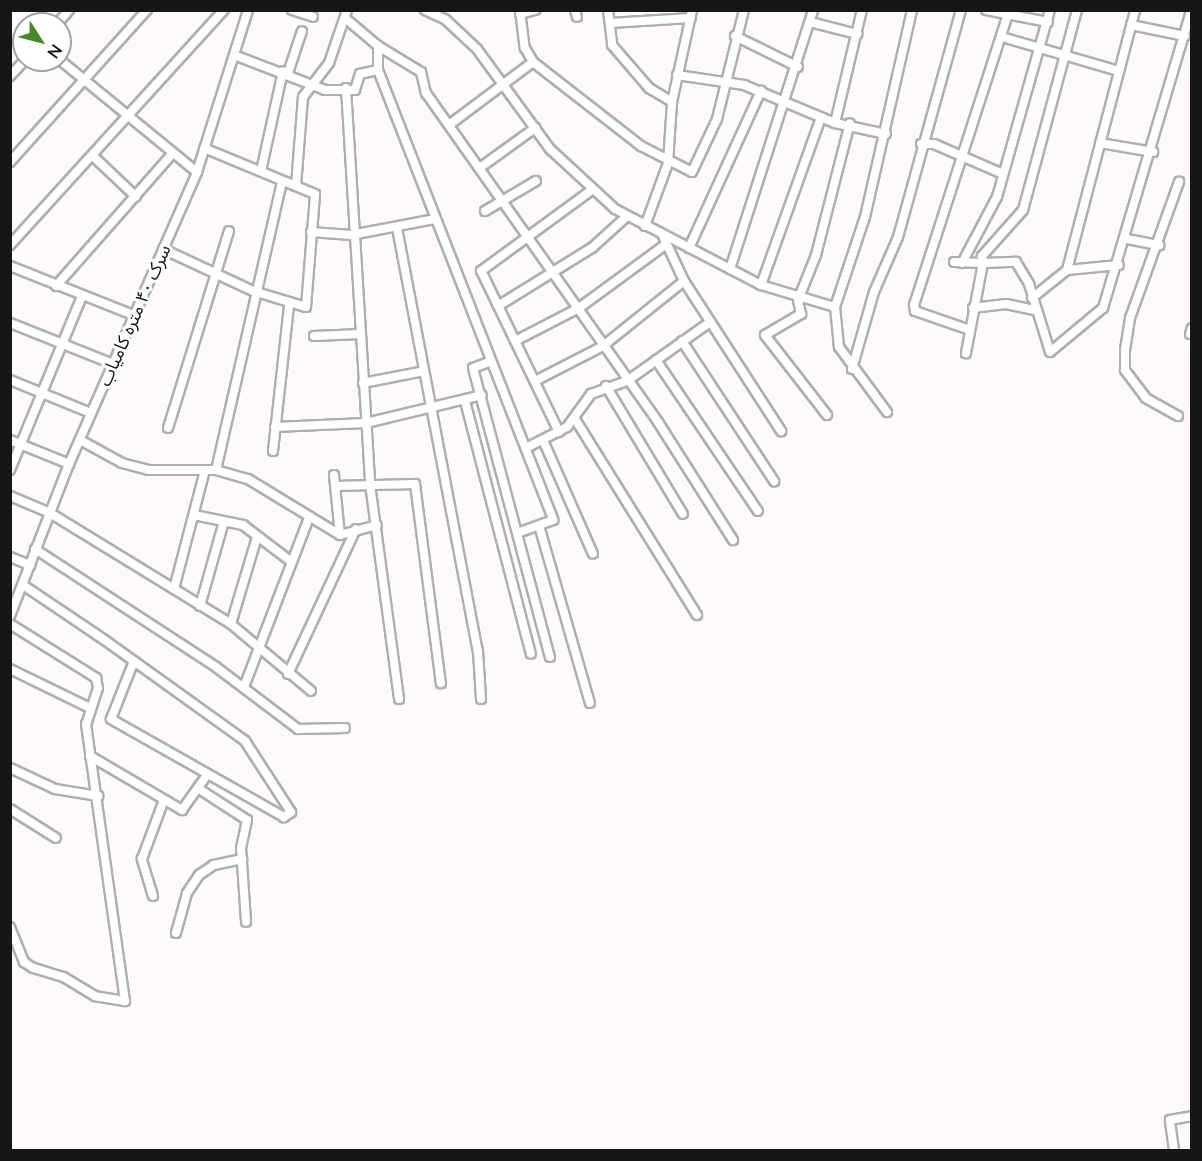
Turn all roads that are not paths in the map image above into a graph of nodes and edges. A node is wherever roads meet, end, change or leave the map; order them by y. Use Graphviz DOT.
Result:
graph roads {
  1 [pos="147,10"];
  2 [pos="224,10"];
  3 [pos="248,10"];
  4 [pos="292,10"];
  5 [pos="425,10"];
  6 [pos="535,10"];
  7 [pos="608,10"];
  8 [pos="744,10"];
  9 [pos="813,10"];
  10 [pos="862,10"];
  11 [pos="912,10"];
  12 [pos="961,10"];
  13 [pos="986,10"];
  14 [pos="1050,10"];
  15 [pos="1077,10"];
  16 [pos="1135,10"];
  17 [pos="1191,10"];
  18 [pos="520,12"];
  19 [pos="1008,12"];
  20 [pos="346,14"];
  21 [pos="692,14"];
  22 [pos="313,17"];
  23 [pos="810,22"];
  24 [pos="1048,22"];
  25 [pos="610,23"];
  26 [pos="1190,23"];
  27 [pos="1131,25"];
  28 [pos="302,31"];
  29 [pos="857,34"];
  30 [pos="735,36"];
  31 [pos="1185,36"];
  32 [pos="1002,37"];
  33 [pos="378,46"];
  34 [pos="1041,50"];
  35 [pos="234,55"];
  36 [pos="1064,57"];
  37 [pos="533,62"];
  38 [pos="798,67"];
  39 [pos="72,70"];
  40 [pos="378,70"];
  41 [pos="1119,70"];
  42 [pos="286,72"];
  43 [pos="677,75"];
  44 [pos="725,80"];
  45 [pos="84,81"];
  46 [pos="503,82"];
  47 [pos="312,85"];
  48 [pos="346,88"];
  49 [pos="761,91"];
  50 [pos="788,100"];
  51 [pos="672,102"];
  52 [pos="128,116"];
  53 [pos="821,117"];
  54 [pos="835,123"];
  55 [pos="850,123"];
  56 [pos="449,125"];
  57 [pos="535,128"];
  58 [pos="886,134"];
  59 [pos="1100,143"];
  60 [pos="921,144"];
  61 [pos="204,148"];
  62 [pos="1153,152"];
  63 [pos="172,154"];
  64 [pos="93,156"];
  65 [pos="965,157"];
  66 [pos="10,162"];
  67 [pos="668,163"];
  68 [pos="480,167"];
  69 [pos="261,171"];
  70 [pos="197,172"];
  71 [pos="1003,174"];
  72 [pos="536,181"];
  73 [pos="282,182"];
  74 [pos="1179,182"];
  75 [pos="296,186"];
  76 [pos="593,189"];
  77 [pos="136,196"];
  78 [pos="503,201"];
  79 [pos="485,211"];
  80 [pos="626,217"];
  81 [pos="435,219"];
  82 [pos="645,226"];
  83 [pos="397,228"];
  84 [pos="229,231"];
  85 [pos="311,232"];
  86 [pos="351,235"];
  87 [pos="1127,239"];
  88 [pos="531,240"];
  89 [pos="664,241"];
  90 [pos="10,245"];
  91 [pos="1159,245"];
  92 [pos="689,248"];
  93 [pos="163,249"];
  94 [pos="983,263"];
  95 [pos="1119,265"];
  96 [pos="10,266"];
  97 [pos="730,268"];
  98 [pos="1067,270"];
  99 [pos="216,275"];
  100 [pos="553,275"];
  101 [pos="684,281"];
  102 [pos="761,285"];
  103 [pos="56,286"];
  104 [pos="253,291"];
  105 [pos="82,296"];
  106 [pos="1032,298"];
  107 [pos="798,300"];
  108 [pos="289,304"];
  109 [pos="498,306"];
  110 [pos="835,307"];
  111 [pos="579,308"];
  112 [pos="973,308"];
  113 [pos="1034,310"];
  114 [pos="133,315"];
  115 [pos="710,322"];
  116 [pos="10,324"];
  117 [pos="970,330"];
  118 [pos="360,334"];
  119 [pos="314,336"];
  120 [pos="515,341"];
  121 [pos="682,341"];
  122 [pos="63,344"];
  123 [pos="603,346"];
  124 [pos="966,353"];
  125 [pos="656,360"];
  126 [pos="489,362"];
  127 [pos="113,364"];
  128 [pos="852,369"];
  129 [pos="424,371"];
  130 [pos="10,380"];
  131 [pos="535,381"];
  132 [pos="627,381"];
  133 [pos="363,383"];
  134 [pos="606,386"];
  135 [pos="43,394"];
  136 [pos="482,395"];
  137 [pos="465,401"];
  138 [pos="432,408"];
  139 [pos="887,411"];
  140 [pos="91,413"];
  141 [pos="827,415"];
  142 [pos="1178,416"];
  143 [pos="574,419"];
  144 [pos="366,423"];
  145 [pos="275,427"];
  146 [pos="168,428"];
  147 [pos="781,431"];
  148 [pos="559,432"];
  149 [pos="10,440"];
  150 [pos="80,440"];
  151 [pos="543,441"];
  152 [pos="21,444"];
  153 [pos="525,448"];
  154 [pos="273,451"];
  155 [pos="69,464"];
  156 [pos="10,470"];
  157 [pos="205,470"];
  158 [pos="216,470"];
  159 [pos="334,475"];
  160 [pos="774,481"];
  161 [pos="370,484"];
  162 [pos="335,486"];
  163 [pos="10,496"];
  164 [pos="758,511"];
  165 [pos="50,513"];
  166 [pos="683,514"];
  167 [pos="194,515"];
  168 [pos="308,520"];
  169 [pos="224,521"];
  170 [pos="377,525"];
  171 [pos="356,529"];
  172 [pos="540,529"];
  173 [pos="520,532"];
  174 [pos="340,535"];
  175 [pos="257,537"];
  176 [pos="733,540"];
  177 [pos="35,549"];
  178 [pos="593,554"];
  179 [pos="10,557"];
  180 [pos="289,560"];
  181 [pos="30,565"];
  182 [pos="23,585"];
  183 [pos="174,589"];
  184 [pos="200,606"];
  185 [pos="697,615"];
  186 [pos="10,616"];
  187 [pos="10,624"];
  188 [pos="231,624"];
  189 [pos="259,649"];
  190 [pos="531,654"];
  191 [pos="550,657"];
  192 [pos="134,661"];
  193 [pos="10,669"];
  194 [pos="288,674"];
  195 [pos="441,683"];
  196 [pos="244,687"];
  197 [pos="311,691"];
  198 [pos="399,699"];
  199 [pos="481,699"];
  200 [pos="590,703"];
  201 [pos="88,707"];
  202 [pos="345,728"];
  203 [pos="90,756"];
  204 [pos="10,768"];
  205 [pos="207,775"];
  206 [pos="199,789"];
  207 [pos="98,796"];
  208 [pos="164,800"];
  209 [pos="10,809"];
  210 [pos="56,838"];
  211 [pos="242,859"];
  212 [pos="153,896"];
  213 [pos="246,922"];
  214 [pos="10,927"];
  215 [pos="176,933"];
  216 [pos="1191,1116"];
  217 [pos="1174,1150"];
  1 -- 45 [label="street"];
  2 -- 52 [label="street"];
  3 -- 35 [label="street, سرک ۴۰ متره کامیاب"];
  4 -- 22 [label="street"];
  5 -- 46 [label="street"];
  6 -- 18 [label="street"];
  7 -- 25 [label="street"];
  8 -- 30 [label="street"];
  9 -- 23 [label="street"];
  10 -- 29 [label="street"];
  11 -- 58 [label="street"];
  12 -- 60 [label="street"];
  13 -- 19 [label="street"];
  14 -- 24 [label="street"];
  15 -- 36 [label="street"];
  16 -- 27 [label="street"];
  17 -- 26 [label="street"];
  18 -- 37 [label="street"];
  19 -- 24 [label="street"];
  19 -- 32 [label="street"];
  20 -- 33 [label="street"];
  20 -- 47 [label="street"];
  21 -- 25 [label="street"];
  21 -- 43 [label="street"];
  23 -- 29 [label="street"];
  23 -- 38 [label="street"];
  24 -- 34 [label="street"];
  25 -- 51 [label="street"];
  26 -- 31 [label="street"];
  27 -- 31 [label="street"];
  27 -- 41 [label="street"];
  28 -- 42 [label="street"];
  29 -- 54 [label="street"];
  30 -- 38 [label="street"];
  30 -- 44 [label="street"];
  31 -- 62 [label="street"];
  32 -- 34 [label="street"];
  32 -- 65 [label="street"];
  33 -- 40 [label="street"];
  33 -- 56 [label="street"];
  34 -- 36 [label="street"];
  34 -- 71 [label="street"];
  35 -- 42 [label="street"];
  35 -- 61 [label="street, سرک ۴۰ متره کامیاب"];
  36 -- 41 [label="street"];
  36 -- 94 [label="street"];
  37 -- 46 [label="street"];
  37 -- 67 [label="street"];
  38 -- 50 [label="street"];
  39 -- 45 [label="street"];
  40 -- 48 [label="street"];
  40 -- 81 [label="street"];
  41 -- 59 [label="street"];
  42 -- 47 [label="street"];
  42 -- 69 [label="street"];
  43 -- 44 [label="street"];
  43 -- 51 [label="street"];
  44 -- 49 [label="street"];
  44 -- 67 [label="street"];
  45 -- 52 [label="street"];
  45 -- 66 [label="street"];
  46 -- 56 [label="street"];
  46 -- 57 [label="street"];
  47 -- 48 [label="street"];
  47 -- 75 [label="street"];
  48 -- 86 [label="street"];
  49 -- 50 [label="street"];
  49 -- 92 [label="street"];
  50 -- 53 [label="street"];
  50 -- 97 [label="street"];
  51 -- 67 [label="street"];
  52 -- 63 [label="street"];
  52 -- 64 [label="street"];
  53 -- 54 [label="street"];
  53 -- 102 [label="street"];
  54 -- 55 [label="street"];
  55 -- 58 [label="street"];
  55 -- 107 [label="street"];
  56 -- 68 [label="street"];
  57 -- 68 [label="street"];
  57 -- 76 [label="street"];
  58 -- 110 [label="street"];
  59 -- 62 [label="street"];
  59 -- 98 [label="street"];
  60 -- 65 [label="street"];
  60 -- 128 [label="street"];
  61 -- 69 [label="street"];
  61 -- 70 [label="street, سرک ۴۰ متره کامیاب"];
  62 -- 87 [label="street"];
  63 -- 70 [label="street"];
  63 -- 77 [label="street"];
  64 -- 77 [label="street"];
  64 -- 90 [label="street"];
  65 -- 71 [label="street"];
  65 -- 117 [label="street"];
  67 -- 82 [label="street"];
  68 -- 78 [label="street"];
  69 -- 73 [label="street"];
  70 -- 93 [label="street, سرک ۴۰ متره کامیاب"];
  71 -- 94 [label="street"];
  72 -- 78 [label="street"];
  73 -- 75 [label="street"];
  73 -- 104 [label="street"];
  74 -- 91 [label="street"];
  75 -- 85 [label="street"];
  76 -- 80 [label="street"];
  76 -- 88 [label="street"];
  77 -- 103 [label="street"];
  78 -- 79 [label="street"];
  78 -- 88 [label="street"];
  80 -- 82 [label="street"];
  80 -- 100 [label="street"];
  81 -- 83 [label="street"];
  81 -- 126 [label="street"];
  82 -- 89 [label="street"];
  83 -- 86 [label="street"];
  83 -- 129 [label="street"];
  84 -- 99 [label="street"];
  85 -- 86 [label="street"];
  85 -- 108 [label="street"];
  86 -- 118 [label="street"];
  87 -- 91 [label="street"];
  87 -- 95 [label="street"];
  88 -- 100 [label="street"];
  88 -- 109 [label="street"];
  89 -- 92 [label="street"];
  89 -- 101 [label="street"];
  89 -- 111 [label="street"];
  91 -- 142 [label="street"];
  92 -- 97 [label="street"];
  93 -- 99 [label="street"];
  93 -- 114 [label="street, سرک ۴۰ متره کامیاب"];
  94 -- 106 [label="street"];
  94 -- 112 [label="street"];
  95 -- 98 [label="street"];
  95 -- 113 [label="street"];
  96 -- 103 [label="street"];
  97 -- 102 [label="street"];
  98 -- 106 [label="street"];
  99 -- 104 [label="street"];
  99 -- 146 [label="street"];
  100 -- 109 [label="street"];
  100 -- 111 [label="street"];
  101 -- 115 [label="street"];
  101 -- 123 [label="street"];
  102 -- 107 [label="street"];
  103 -- 105 [label="street"];
  104 -- 108 [label="street"];
  104 -- 158 [label="street"];
  105 -- 114 [label="street"];
  105 -- 122 [label="street"];
  106 -- 113 [label="street"];
  107 -- 110 [label="street"];
  107 -- 141 [label="street"];
  108 -- 145 [label="street"];
  109 -- 120 [label="street"];
  110 -- 128 [label="street"];
  111 -- 120 [label="street"];
  111 -- 123 [label="street"];
  112 -- 113 [label="street"];
  112 -- 117 [label="street"];
  114 -- 127 [label="street, سرک ۴۰ متره کامیاب"];
  115 -- 121 [label="street"];
  115 -- 147 [label="street"];
  116 -- 122 [label="street"];
  117 -- 124 [label="street"];
  118 -- 119 [label="street"];
  118 -- 133 [label="street"];
  120 -- 131 [label="street"];
  121 -- 125 [label="street"];
  121 -- 160 [label="street"];
  122 -- 127 [label="street"];
  122 -- 135 [label="street"];
  123 -- 131 [label="street"];
  123 -- 132 [label="street"];
  125 -- 132 [label="street"];
  125 -- 164 [label="street"];
  126 -- 136 [label="street"];
  126 -- 153 [label="street"];
  127 -- 140 [label="street, سرک ۴۰ متره کامیاب"];
  128 -- 139 [label="street"];
  129 -- 133 [label="street"];
  129 -- 138 [label="street"];
  130 -- 135 [label="street"];
  131 -- 148 [label="street"];
  132 -- 134 [label="street"];
  132 -- 176 [label="street"];
  133 -- 144 [label="street"];
  134 -- 143 [label="street"];
  134 -- 166 [label="street"];
  135 -- 140 [label="street"];
  135 -- 152 [label="street"];
  136 -- 137 [label="street"];
  136 -- 173 [label="street"];
  137 -- 138 [label="street"];
  137 -- 190 [label="street"];
  138 -- 144 [label="street"];
  138 -- 199 [label="street"];
  140 -- 150 [label="street, سرک ۴۰ متره کامیاب"];
  143 -- 148 [label="street"];
  143 -- 185 [label="street"];
  144 -- 145 [label="street"];
  144 -- 161 [label="street"];
  145 -- 154 [label="street"];
  148 -- 151 [label="street"];
  149 -- 152 [label="street"];
  150 -- 155 [label="street, سرک ۴۰ متره کامیاب"];
  150 -- 157 [label="street"];
  151 -- 153 [label="street"];
  151 -- 178 [label="street"];
  152 -- 155 [label="street"];
  152 -- 156 [label="street"];
  153 -- 172 [label="street"];
  155 -- 165 [label="street, سرک ۴۰ متره کامیاب"];
  157 -- 158 [label="street"];
  157 -- 167 [label="street"];
  158 -- 168 [label="street"];
  159 -- 162 [label="street"];
  161 -- 162 [label="street"];
  161 -- 170 [label="street"];
  161 -- 195 [label="street"];
  162 -- 174 [label="street"];
  163 -- 165 [label="street"];
  165 -- 177 [label="street, سرک ۴۰ متره کامیاب"];
  165 -- 183 [label="street"];
  167 -- 169 [label="street"];
  167 -- 183 [label="street"];
  168 -- 174 [label="street"];
  168 -- 180 [label="street"];
  169 -- 175 [label="street"];
  169 -- 184 [label="street"];
  170 -- 171 [label="street"];
  170 -- 198 [label="street"];
  171 -- 174 [label="street"];
  171 -- 194 [label="street"];
  172 -- 173 [label="street"];
  172 -- 200 [label="street"];
  173 -- 191 [label="street"];
  175 -- 180 [label="street"];
  175 -- 188 [label="street"];
  177 -- 181 [label="street, سرک ۴۰ متره کامیاب"];
  177 -- 196 [label="street"];
  179 -- 181 [label="street"];
  180 -- 189 [label="street"];
  181 -- 182 [label="street, سرک ۴۰ متره کامیاب"];
  182 -- 186 [label="street, سرک ۴۰ متره کامیاب"];
  182 -- 192 [label="street"];
  183 -- 184 [label="street"];
  184 -- 188 [label="street"];
  187 -- 201 [label="street"];
  188 -- 189 [label="street"];
  189 -- 194 [label="street"];
  189 -- 196 [label="street"];
  192 -- 205 [label="street"];
  192 -- 205 [label="street"];
  193 -- 201 [label="street"];
  194 -- 197 [label="street"];
  196 -- 202 [label="street"];
  201 -- 203 [label="street"];
  203 -- 207 [label="street"];
  203 -- 208 [label="street"];
  204 -- 207 [label="street"];
  205 -- 206 [label="street"];
  206 -- 208 [label="street"];
  206 -- 211 [label="street"];
  207 -- 214 [label="street"];
  208 -- 212 [label="street"];
  209 -- 210 [label="street"];
  211 -- 213 [label="street"];
  211 -- 215 [label="street"];
  216 -- 217 [label="street"];
}
